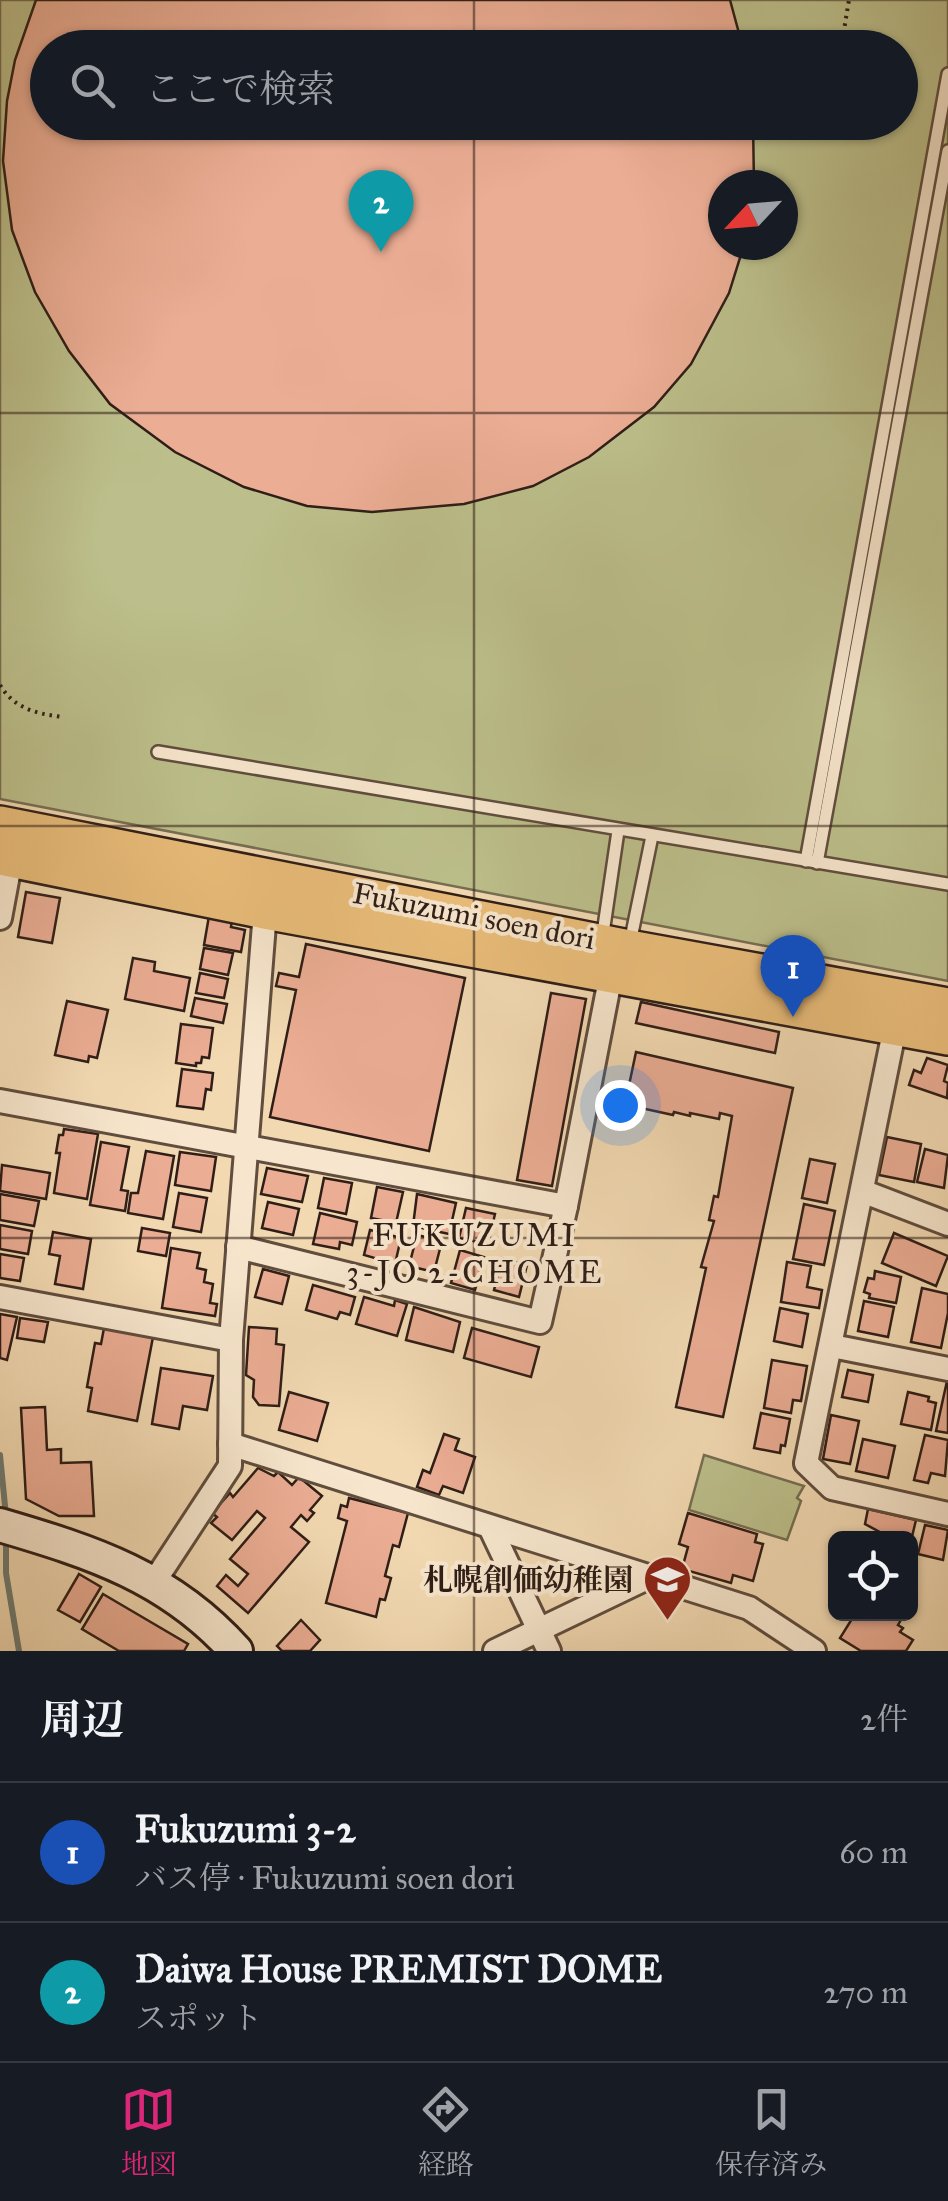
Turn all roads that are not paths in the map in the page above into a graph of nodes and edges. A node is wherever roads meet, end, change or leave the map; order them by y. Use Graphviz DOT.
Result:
graph roads {
  1 [pos="948,74"];
  2 [pos="948,152"];
  3 [pos="158,752"];
  4 [pos="0,824"];
  5 [pos="618,831"];
  6 [pos="652,836"];
  7 [pos="6,858"];
  8 [pos="812,862"];
  9 [pos="948,884"];
  10 [pos="267,894"];
  11 [pos="0,918"];
  12 [pos="615,951"];
  13 [pos="948,1006"];
  14 [pos="895,1027"];
  15 [pos="948,1037"];
  16 [pos="0,1101"];
  17 [pos="247,1147"];
  18 [pos="862,1192"];
  19 [pos="566,1206"];
  20 [pos="948,1224"];
  21 [pos="238,1246"];
  22 [pos="0,1296"];
  23 [pos="231,1340"];
  24 [pos="832,1346"];
  25 [pos="948,1369"];
  26 [pos="230,1444"];
  27 [pos="948,1514"];
  28 [pos="490,1527"];
  29 [pos="12,1529"];
  30 [pos="649,1576"];
  31 [pos="154,1582"];
  32 [pos="544,1640"];
  33 [pos="236,1651"];
  34 [pos="495,1651"];
  35 [pos="814,1651"];
  1 -- 8 [label="lane"];
  2 -- 8 [label="lane"];
  3 -- 5 [label="lane"];
  4 -- 10 [label="main road, Fukuzumi soen dori"];
  5 -- 6 [label="lane"];
  5 -- 12 [label="lane"];
  6 -- 8 [label="lane"];
  6 -- 12 [label="lane"];
  7 -- 10 [label="main road, Fukuzumi soen dori"];
  7 -- 11 [label="street"];
  8 -- 9 [label="lane"];
  10 -- 12 [label="main road, Fukuzumi soen dori"];
  10 -- 17 [label="street"];
  12 -- 13 [label="main road, Fukuzumi soen dori"];
  12 -- 14 [label="main road, Fukuzumi soen dori"];
  12 -- 19 [label="street"];
  14 -- 15 [label="main road, Fukuzumi soen dori"];
  14 -- 18 [label="street"];
  16 -- 17 [label="street"];
  17 -- 19 [label="street"];
  17 -- 21 [label="street"];
  18 -- 20 [label="street"];
  18 -- 24 [label="street"];
  19 -- 21 [label="street"];
  21 -- 23 [label="street"];
  22 -- 23 [label="street"];
  23 -- 26 [label="street"];
  24 -- 25 [label="street"];
  24 -- 27 [label="street"];
  26 -- 28 [label="street"];
  26 -- 31 [label="street"];
  28 -- 30 [label="street"];
  28 -- 32 [label="street"];
  29 -- 31 [label="street"];
  30 -- 32 [label="street"];
  30 -- 35 [label="street"];
  31 -- 33 [label="street"];
  32 -- 34 [label="street"];
}
